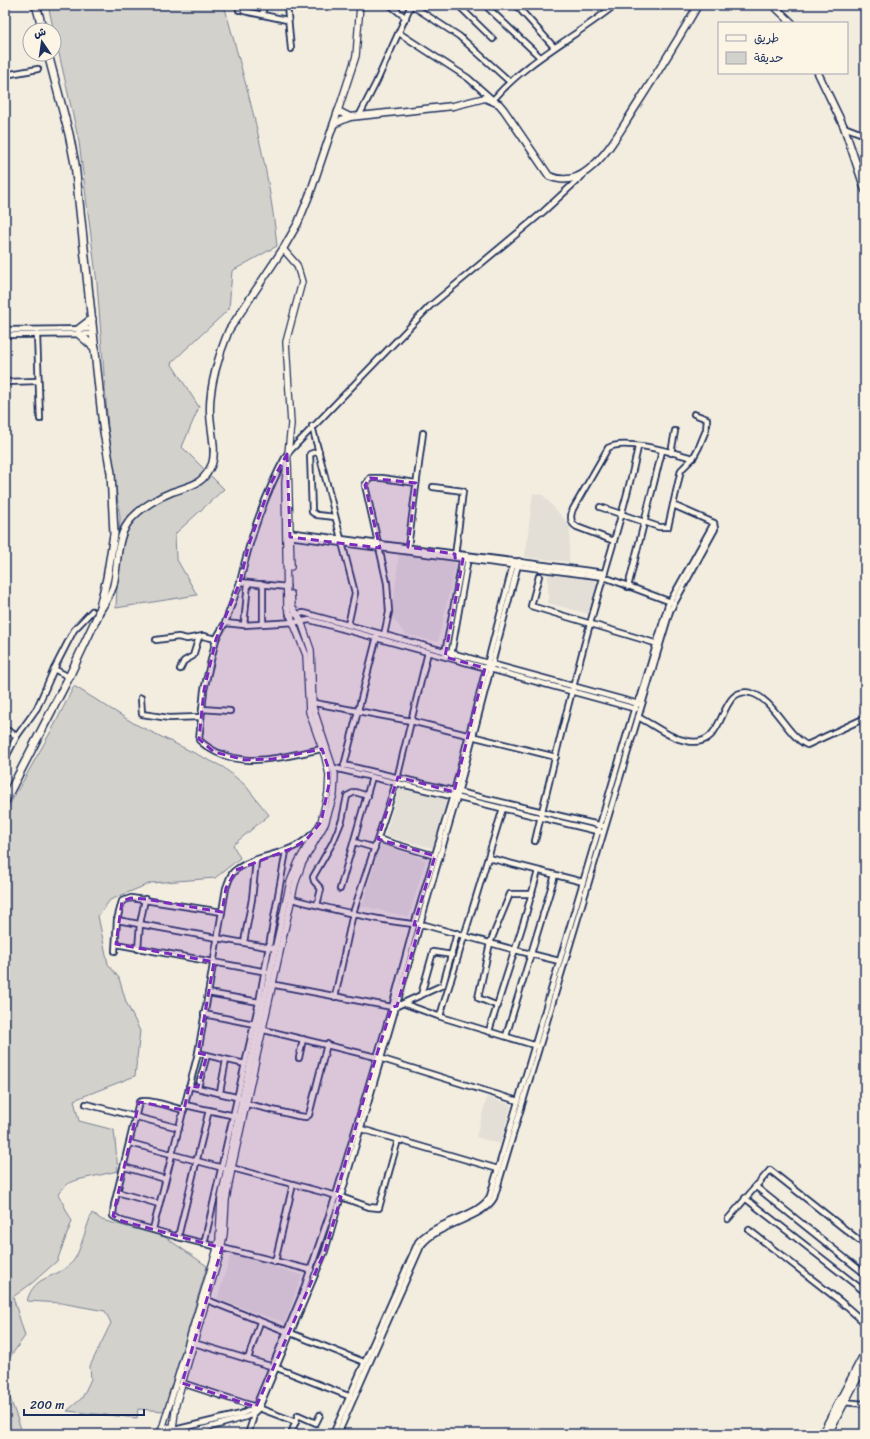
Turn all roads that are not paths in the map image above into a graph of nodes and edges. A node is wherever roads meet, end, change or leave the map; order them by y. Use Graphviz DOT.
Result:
graph roads {
  1 [pos="36,5"];
  2 [pos="263,5"];
  3 [pos="287,5"];
  4 [pos="360,5"];
  5 [pos="390,5"];
  6 [pos="411,5"];
  7 [pos="458,5"];
  8 [pos="485,5"];
  9 [pos="516,5"];
  10 [pos="615,5"];
  11 [pos="698,5"];
  12 [pos="773,5"];
  13 [pos="244,11"];
  14 [pos="263,15"];
  15 [pos="406,18"];
  16 [pos="287,20"];
  17 [pos="41,22"];
  18 [pos="791,22"];
  19 [pos="399,33"];
  20 [pos="493,39"];
  21 [pos="554,48"];
  22 [pos="291,49"];
  23 [pos="540,57"];
  24 [pos="5,62"];
  25 [pos="50,62"];
  26 [pos="38,69"];
  27 [pos="818,74"];
  28 [pos="6,75"];
  29 [pos="509,81"];
  30 [pos="492,100"];
  31 [pos="338,111"];
  32 [pos="359,116"];
  33 [pos="350,117"];
  34 [pos="334,124"];
  35 [pos="844,128"];
  36 [pos="865,135"];
  37 [pos="589,170"];
  38 [pos="865,190"];
  39 [pos="283,249"];
  40 [pos="92,319"];
  41 [pos="5,330"];
  42 [pos="79,332"];
  43 [pos="93,332"];
  44 [pos="37,334"];
  45 [pos="5,335"];
  46 [pos="95,348"];
  47 [pos="38,381"];
  48 [pos="5,382"];
  49 [pos="694,414"];
  50 [pos="40,420"];
  51 [pos="312,426"];
  52 [pos="675,431"];
  53 [pos="422,432"];
  54 [pos="638,446"];
  55 [pos="319,451"];
  56 [pos="662,451"];
  57 [pos="671,453"];
  58 [pos="287,454"];
  59 [pos="693,458"];
  60 [pos="416,483"];
  61 [pos="434,487"];
  62 [pos="674,505"];
  63 [pos="600,507"];
  64 [pos="622,516"];
  65 [pos="335,517"];
  66 [pos="644,522"];
  67 [pos="288,534"];
  68 [pos="342,541"];
  69 [pos="614,541"];
  70 [pos="379,546"];
  71 [pos="408,547"];
  72 [pos="455,556"];
  73 [pos="466,557"];
  74 [pos="516,563"];
  75 [pos="604,575"];
  76 [pos="539,576"];
  77 [pos="240,582"];
  78 [pos="248,583"];
  79 [pos="263,584"];
  80 [pos="287,587"];
  81 [pos="628,587"];
  82 [pos="672,602"];
  83 [pos="95,613"];
  84 [pos="296,613"];
  85 [pos="289,616"];
  86 [pos="301,621"];
  87 [pos="292,622"];
  88 [pos="225,623"];
  89 [pos="263,623"];
  90 [pos="590,624"];
  91 [pos="244,625"];
  92 [pos="348,625"];
  93 [pos="378,632"];
  94 [pos="385,634"];
  95 [pos="199,637"];
  96 [pos="216,639"];
  97 [pos="376,639"];
  98 [pos="156,640"];
  99 [pos="383,640"];
  100 [pos="659,644"];
  101 [pos="428,652"];
  102 [pos="452,653"];
  103 [pos="445,654"];
  104 [pos="450,658"];
  105 [pos="489,663"];
  106 [pos="54,669"];
  107 [pos="180,669"];
  108 [pos="488,669"];
  109 [pos="69,676"];
  110 [pos="573,689"];
  111 [pos="141,698"];
  112 [pos="310,702"];
  113 [pos="639,707"];
  114 [pos="202,709"];
  115 [pos="358,710"];
  116 [pos="230,711"];
  117 [pos="201,716"];
  118 [pos="638,717"];
  119 [pos="865,718"];
  120 [pos="411,721"];
  121 [pos="5,729"];
  122 [pos="471,735"];
  123 [pos="17,736"];
  124 [pos="322,749"];
  125 [pos="556,757"];
  126 [pos="5,759"];
  127 [pos="344,765"];
  128 [pos="331,767"];
  129 [pos="343,770"];
  130 [pos="372,777"];
  131 [pos="397,777"];
  132 [pos="396,783"];
  133 [pos="456,794"];
  134 [pos="368,796"];
  135 [pos="5,801"];
  136 [pos="503,808"];
  137 [pos="541,814"];
  138 [pos="602,826"];
  139 [pos="318,827"];
  140 [pos="600,831"];
  141 [pos="378,839"];
  142 [pos="535,841"];
  143 [pos="354,842"];
  144 [pos="375,848"];
  145 [pos="286,851"];
  146 [pos="435,856"];
  147 [pos="489,858"];
  148 [pos="256,861"];
  149 [pos="538,870"];
  150 [pos="555,875"];
  151 [pos="584,885"];
  152 [pos="340,889"];
  153 [pos="532,894"];
  154 [pos="289,898"];
  155 [pos="145,899"];
  156 [pos="317,905"];
  157 [pos="222,912"];
  158 [pos="353,913"];
  159 [pos="118,920"];
  160 [pos="140,924"];
  161 [pos="414,925"];
  162 [pos="420,925"];
  163 [pos="457,933"];
  164 [pos="466,936"];
  165 [pos="219,937"];
  166 [pos="244,942"];
  167 [pos="490,943"];
  168 [pos="116,944"];
  169 [pos="269,947"];
  170 [pos="276,948"];
  171 [pos="138,949"];
  172 [pos="515,950"];
  173 [pos="115,951"];
  174 [pos="531,954"];
  175 [pos="452,955"];
  176 [pos="559,961"];
  177 [pos="214,962"];
  178 [pos="268,972"];
  179 [pos="271,984"];
  180 [pos="208,993"];
  181 [pos="421,995"];
  182 [pos="335,997"];
  183 [pos="259,1002"];
  184 [pos="405,1004"];
  185 [pos="498,1006"];
  186 [pos="394,1007"];
  187 [pos="204,1014"];
  188 [pos="440,1016"];
  189 [pos="254,1024"];
  190 [pos="264,1030"];
  191 [pos="489,1031"];
  192 [pos="506,1036"];
  193 [pos="303,1039"];
  194 [pos="327,1044"];
  195 [pos="537,1046"];
  196 [pos="198,1053"];
  197 [pos="207,1054"];
  198 [pos="376,1057"];
  199 [pos="299,1058"];
  200 [pos="381,1059"];
  201 [pos="226,1060"];
  202 [pos="245,1064"];
  203 [pos="189,1086"];
  204 [pos="198,1087"];
  205 [pos="220,1092"];
  206 [pos="244,1100"];
  207 [pos="518,1101"];
  208 [pos="86,1104"];
  209 [pos="185,1104"];
  210 [pos="184,1110"];
  211 [pos="209,1110"];
  212 [pos="236,1116"];
  213 [pos="136,1118"];
  214 [pos="179,1128"];
  215 [pos="361,1129"];
  216 [pos="398,1140"];
  217 [pos="130,1143"];
  218 [pos="171,1155"];
  219 [pos="196,1161"];
  220 [pos="124,1167"];
  221 [pos="227,1168"];
  222 [pos="498,1169"];
  223 [pos="165,1179"];
  224 [pos="293,1184"];
  225 [pos="755,1186"];
  226 [pos="117,1192"];
  227 [pos="336,1196"];
  228 [pos="342,1197"];
  229 [pos="745,1198"];
  230 [pos="159,1204"];
  231 [pos="728,1219"];
  232 [pos="153,1230"];
  233 [pos="749,1230"];
  234 [pos="178,1237"];
  235 [pos="204,1244"];
  236 [pos="865,1245"];
  237 [pos="219,1247"];
  238 [pos="276,1262"];
  239 [pos="311,1270"];
  240 [pos="865,1274"];
  241 [pos="865,1292"];
  242 [pos="207,1300"];
  243 [pos="260,1322"];
  244 [pos="865,1323"];
  245 [pos="289,1334"];
  246 [pos="194,1343"];
  247 [pos="865,1352"];
  248 [pos="248,1359"];
  249 [pos="364,1362"];
  250 [pos="865,1364"];
  251 [pos="275,1367"];
  252 [pos="182,1383"];
  253 [pos="352,1397"];
  254 [pos="842,1402"];
  255 [pos="865,1404"];
  256 [pos="258,1407"];
  257 [pos="252,1412"];
  258 [pos="320,1415"];
  259 [pos="296,1422"];
  260 [pos="174,1431"];
  261 [pos="161,1432"];
  262 [pos="186,1434"];
  263 [pos="248,1434"];
  264 [pos="291,1434"];
  265 [pos="332,1434"];
  266 [pos="338,1434"];
  267 [pos="822,1434"];
  268 [pos="828,1434"];
  1 -- 17 [label="main road"];
  2 -- 14 [label="street"];
  3 -- 16 [label="street"];
  4 -- 31 [label="street"];
  5 -- 15 [label="street"];
  6 -- 15 [label="street"];
  6 -- 29 [label="street"];
  7 -- 20 [label="street"];
  8 -- 23 [label="street"];
  9 -- 21 [label="street"];
  10 -- 21 [label="street"];
  11 -- 37 [label="main road"];
  12 -- 18 [label="main road"];
  13 -- 14 [label="street"];
  14 -- 16 [label="street"];
  15 -- 19 [label="street"];
  16 -- 22 [label="street"];
  19 -- 30 [label="street"];
  19 -- 32 [label="street"];
  21 -- 23 [label="street"];
  23 -- 29 [label="street"];
  24 -- 28 [label="street"];
  25 -- 40 [label="main road"];
  26 -- 28 [label="street"];
  27 -- 35 [label="main road"];
  29 -- 30 [label="street"];
  30 -- 32 [label="main road"];
  30 -- 37 [label="main road"];
  31 -- 33 [label="main road"];
  31 -- 34 [label="main road"];
  32 -- 33 [label="main road"];
  33 -- 34 [label="main road"];
  34 -- 39 [label="main road"];
  35 -- 36 [label="street"];
  35 -- 38 [label="main road"];
  37 -- 51 [label="street"];
  39 -- 58 [label="street"];
  39 -- 83 [label="main road"];
  40 -- 42 [label="main road"];
  40 -- 43 [label="main road"];
  41 -- 42 [label="street"];
  42 -- 43 [label="street"];
  42 -- 44 [label="street"];
  42 -- 46 [label="main road"];
  43 -- 46 [label="main road"];
  44 -- 45 [label="street"];
  44 -- 47 [label="street"];
  46 -- 83 [label="main road"];
  47 -- 48 [label="street"];
  47 -- 50 [label="street"];
  49 -- 59 [label="street"];
  51 -- 55 [label="street"];
  51 -- 58 [label="street"];
  52 -- 57 [label="street"];
  53 -- 60 [label="street"];
  54 -- 56 [label="street"];
  54 -- 64 [label="street"];
  54 -- 69 [label="street"];
  55 -- 65 [label="street"];
  55 -- 65 [label="street"];
  56 -- 57 [label="street"];
  56 -- 66 [label="street"];
  57 -- 59 [label="street"];
  58 -- 67 [label="street"];
  58 -- 77 [label="street"];
  59 -- 62 [label="street"];
  60 -- 70 [label="street"];
  60 -- 71 [label="street"];
  61 -- 72 [label="street"];
  62 -- 66 [label="street"];
  62 -- 82 [label="street"];
  63 -- 64 [label="street"];
  64 -- 66 [label="street"];
  64 -- 69 [label="street"];
  65 -- 68 [label="street"];
  66 -- 81 [label="street"];
  67 -- 68 [label="street"];
  67 -- 80 [label="street"];
  67 -- 84 [label="street"];
  68 -- 70 [label="street"];
  68 -- 92 [label="street"];
  69 -- 75 [label="street"];
  70 -- 71 [label="street"];
  70 -- 72 [label="street"];
  70 -- 94 [label="street"];
  71 -- 72 [label="street"];
  72 -- 73 [label="street"];
  73 -- 74 [label="street"];
  73 -- 102 [label="street"];
  73 -- 103 [label="street"];
  74 -- 75 [label="street"];
  74 -- 105 [label="street"];
  75 -- 81 [label="street"];
  75 -- 90 [label="street"];
  76 -- 90 [label="street"];
  77 -- 78 [label="street"];
  77 -- 88 [label="street"];
  78 -- 79 [label="street"];
  78 -- 91 [label="street"];
  79 -- 80 [label="street"];
  79 -- 89 [label="street"];
  80 -- 85 [label="street"];
  81 -- 82 [label="street"];
  82 -- 100 [label="street"];
  83 -- 106 [label="street"];
  83 -- 109 [label="main road"];
  84 -- 85 [label="street"];
  84 -- 86 [label="street"];
  84 -- 92 [label="street"];
  85 -- 87 [label="street"];
  86 -- 87 [label="street"];
  86 -- 97 [label="street"];
  86 -- 112 [label="street"];
  87 -- 89 [label="street"];
  87 -- 112 [label="street"];
  88 -- 91 [label="street"];
  88 -- 96 [label="street"];
  89 -- 91 [label="street"];
  90 -- 100 [label="street"];
  90 -- 110 [label="street"];
  92 -- 93 [label="street"];
  93 -- 94 [label="street"];
  93 -- 97 [label="street"];
  94 -- 99 [label="street"];
  94 -- 103 [label="street"];
  95 -- 96 [label="street"];
  95 -- 98 [label="street"];
  95 -- 107 [label="street"];
  96 -- 114 [label="street"];
  97 -- 99 [label="street"];
  97 -- 115 [label="street"];
  99 -- 101 [label="street"];
  100 -- 113 [label="street"];
  101 -- 103 [label="street"];
  101 -- 120 [label="street"];
  102 -- 103 [label="street"];
  102 -- 104 [label="street"];
  102 -- 105 [label="street"];
  103 -- 104 [label="street"];
  104 -- 108 [label="street"];
  105 -- 108 [label="street"];
  105 -- 110 [label="street"];
  106 -- 109 [label="street"];
  106 -- 123 [label="street"];
  108 -- 110 [label="street"];
  108 -- 122 [label="street"];
  109 -- 135 [label="main road"];
  110 -- 113 [label="street"];
  110 -- 125 [label="street"];
  111 -- 117 [label="street"];
  112 -- 115 [label="street"];
  112 -- 124 [label="street"];
  112 -- 128 [label="street"];
  113 -- 118 [label="street"];
  113 -- 138 [label="street"];
  114 -- 116 [label="street"];
  114 -- 117 [label="street"];
  115 -- 120 [label="street"];
  115 -- 127 [label="street"];
  117 -- 124 [label="street"];
  118 -- 119 [label="street"];
  118 -- 138 [label="street"];
  120 -- 122 [label="street"];
  120 -- 131 [label="street"];
  121 -- 123 [label="street"];
  122 -- 125 [label="street"];
  122 -- 133 [label="street"];
  123 -- 126 [label="street"];
  124 -- 128 [label="street"];
  125 -- 137 [label="street"];
  127 -- 129 [label="street"];
  127 -- 131 [label="street"];
  128 -- 129 [label="street"];
  128 -- 139 [label="street"];
  128 -- 154 [label="street"];
  129 -- 130 [label="street"];
  130 -- 132 [label="street"];
  130 -- 134 [label="street"];
  131 -- 132 [label="street"];
  131 -- 133 [label="street"];
  132 -- 133 [label="street"];
  132 -- 141 [label="street"];
  133 -- 136 [label="street"];
  133 -- 137 [label="street"];
  133 -- 146 [label="street"];
  133 -- 162 [label="street"];
  134 -- 143 [label="street"];
  134 -- 156 [label="street"];
  136 -- 137 [label="street"];
  136 -- 147 [label="street"];
  137 -- 138 [label="street"];
  137 -- 140 [label="street"];
  137 -- 142 [label="street"];
  138 -- 140 [label="street"];
  139 -- 145 [label="street"];
  139 -- 154 [label="street"];
  140 -- 151 [label="street"];
  141 -- 144 [label="street"];
  141 -- 146 [label="street"];
  143 -- 144 [label="street"];
  143 -- 152 [label="street"];
  144 -- 158 [label="street"];
  145 -- 148 [label="street"];
  145 -- 169 [label="street"];
  146 -- 161 [label="street"];
  147 -- 149 [label="street"];
  147 -- 164 [label="street"];
  148 -- 157 [label="street"];
  148 -- 166 [label="street"];
  149 -- 150 [label="street"];
  149 -- 153 [label="street"];
  150 -- 151 [label="street"];
  150 -- 174 [label="street"];
  151 -- 176 [label="street"];
  151 -- 195 [label="street"];
  153 -- 167 [label="street"];
  153 -- 172 [label="street"];
  154 -- 156 [label="street"];
  154 -- 170 [label="street"];
  154 -- 179 [label="street"];
  155 -- 157 [label="street"];
  155 -- 159 [label="street"];
  155 -- 160 [label="street"];
  156 -- 158 [label="street"];
  157 -- 165 [label="street"];
  158 -- 161 [label="street"];
  158 -- 182 [label="street"];
  159 -- 160 [label="street"];
  159 -- 168 [label="street"];
  160 -- 165 [label="street"];
  160 -- 171 [label="street"];
  161 -- 162 [label="street"];
  161 -- 186 [label="street"];
  162 -- 163 [label="street"];
  162 -- 186 [label="street"];
  163 -- 164 [label="street"];
  163 -- 175 [label="street"];
  164 -- 167 [label="street"];
  164 -- 188 [label="street"];
  165 -- 166 [label="street"];
  165 -- 177 [label="street"];
  166 -- 169 [label="street"];
  167 -- 172 [label="street"];
  167 -- 185 [label="street"];
  168 -- 171 [label="street"];
  168 -- 173 [label="street"];
  169 -- 170 [label="street"];
  169 -- 178 [label="street"];
  170 -- 178 [label="street"];
  171 -- 177 [label="street"];
  172 -- 174 [label="street"];
  172 -- 185 [label="street"];
  174 -- 176 [label="street"];
  174 -- 192 [label="street"];
  175 -- 181 [label="street"];
  175 -- 181 [label="street"];
  176 -- 195 [label="street"];
  177 -- 178 [label="street"];
  177 -- 180 [label="street"];
  178 -- 179 [label="street"];
  178 -- 183 [label="street"];
  179 -- 182 [label="street"];
  179 -- 190 [label="street"];
  179 -- 206 [label="street"];
  180 -- 183 [label="street"];
  180 -- 187 [label="street"];
  181 -- 184 [label="street"];
  182 -- 186 [label="street"];
  183 -- 189 [label="street"];
  184 -- 186 [label="street"];
  184 -- 188 [label="street"];
  185 -- 191 [label="street"];
  186 -- 198 [label="street"];
  186 -- 200 [label="street"];
  187 -- 189 [label="street"];
  187 -- 196 [label="street"];
  188 -- 191 [label="street"];
  189 -- 202 [label="street"];
  190 -- 193 [label="street"];
  190 -- 206 [label="street"];
  191 -- 192 [label="street"];
  192 -- 195 [label="street"];
  193 -- 194 [label="street"];
  193 -- 199 [label="street"];
  194 -- 198 [label="street"];
  194 -- 206 [label="street"];
  195 -- 207 [label="street"];
  195 -- 253 [label="street"];
  196 -- 197 [label="street"];
  196 -- 203 [label="street"];
  197 -- 201 [label="street"];
  197 -- 204 [label="street"];
  198 -- 200 [label="street"];
  198 -- 227 [label="street"];
  200 -- 207 [label="street"];
  200 -- 215 [label="street"];
  201 -- 202 [label="street"];
  201 -- 205 [label="street"];
  202 -- 206 [label="street"];
  203 -- 204 [label="street"];
  203 -- 209 [label="street"];
  204 -- 205 [label="street"];
  205 -- 206 [label="street"];
  206 -- 212 [label="street"];
  206 -- 221 [label="street"];
  207 -- 222 [label="street"];
  208 -- 213 [label="street"];
  209 -- 210 [label="street"];
  209 -- 211 [label="street"];
  210 -- 213 [label="street"];
  210 -- 214 [label="street"];
  211 -- 212 [label="street"];
  211 -- 219 [label="street"];
  212 -- 221 [label="street"];
  213 -- 214 [label="street"];
  213 -- 217 [label="street"];
  214 -- 218 [label="street"];
  215 -- 216 [label="street"];
  215 -- 228 [label="street"];
  216 -- 222 [label="street"];
  216 -- 228 [label="street"];
  217 -- 218 [label="street"];
  217 -- 220 [label="street"];
  218 -- 219 [label="street"];
  218 -- 223 [label="street"];
  219 -- 221 [label="street"];
  219 -- 234 [label="street"];
  220 -- 223 [label="street"];
  220 -- 226 [label="street"];
  221 -- 224 [label="street"];
  221 -- 235 [label="street"];
  221 -- 237 [label="street"];
  222 -- 249 [label="street"];
  223 -- 230 [label="street"];
  224 -- 227 [label="street"];
  224 -- 238 [label="street"];
  225 -- 229 [label="street"];
  225 -- 236 [label="street"];
  225 -- 240 [label="street"];
  226 -- 230 [label="street"];
  226 -- 232 [label="street"];
  227 -- 228 [label="street"];
  227 -- 239 [label="street"];
  228 -- 245 [label="street"];
  229 -- 231 [label="street"];
  229 -- 241 [label="street"];
  230 -- 232 [label="street"];
  232 -- 234 [label="street"];
  233 -- 244 [label="street"];
  234 -- 235 [label="street"];
  235 -- 237 [label="street"];
  237 -- 238 [label="street"];
  237 -- 242 [label="street"];
  237 -- 261 [label="street"];
  238 -- 239 [label="street"];
  239 -- 245 [label="street"];
  242 -- 243 [label="street"];
  242 -- 246 [label="street"];
  243 -- 245 [label="street"];
  243 -- 248 [label="street"];
  245 -- 249 [label="street"];
  245 -- 251 [label="street"];
  246 -- 248 [label="street"];
  246 -- 252 [label="street"];
  247 -- 254 [label="main road"];
  248 -- 251 [label="street"];
  249 -- 253 [label="street"];
  250 -- 254 [label="main road"];
  251 -- 253 [label="street"];
  251 -- 256 [label="street"];
  252 -- 256 [label="street"];
  252 -- 260 [label="street"];
  253 -- 265 [label="street"];
  253 -- 266 [label="street"];
  254 -- 255 [label="street"];
  254 -- 267 [label="main road"];
  254 -- 268 [label="main road"];
  256 -- 257 [label="street"];
  256 -- 259 [label="street"];
  257 -- 260 [label="street"];
  257 -- 262 [label="street"];
  257 -- 263 [label="street"];
  258 -- 259 [label="street"];
  259 -- 264 [label="street"];
  260 -- 261 [label="street"];
}
